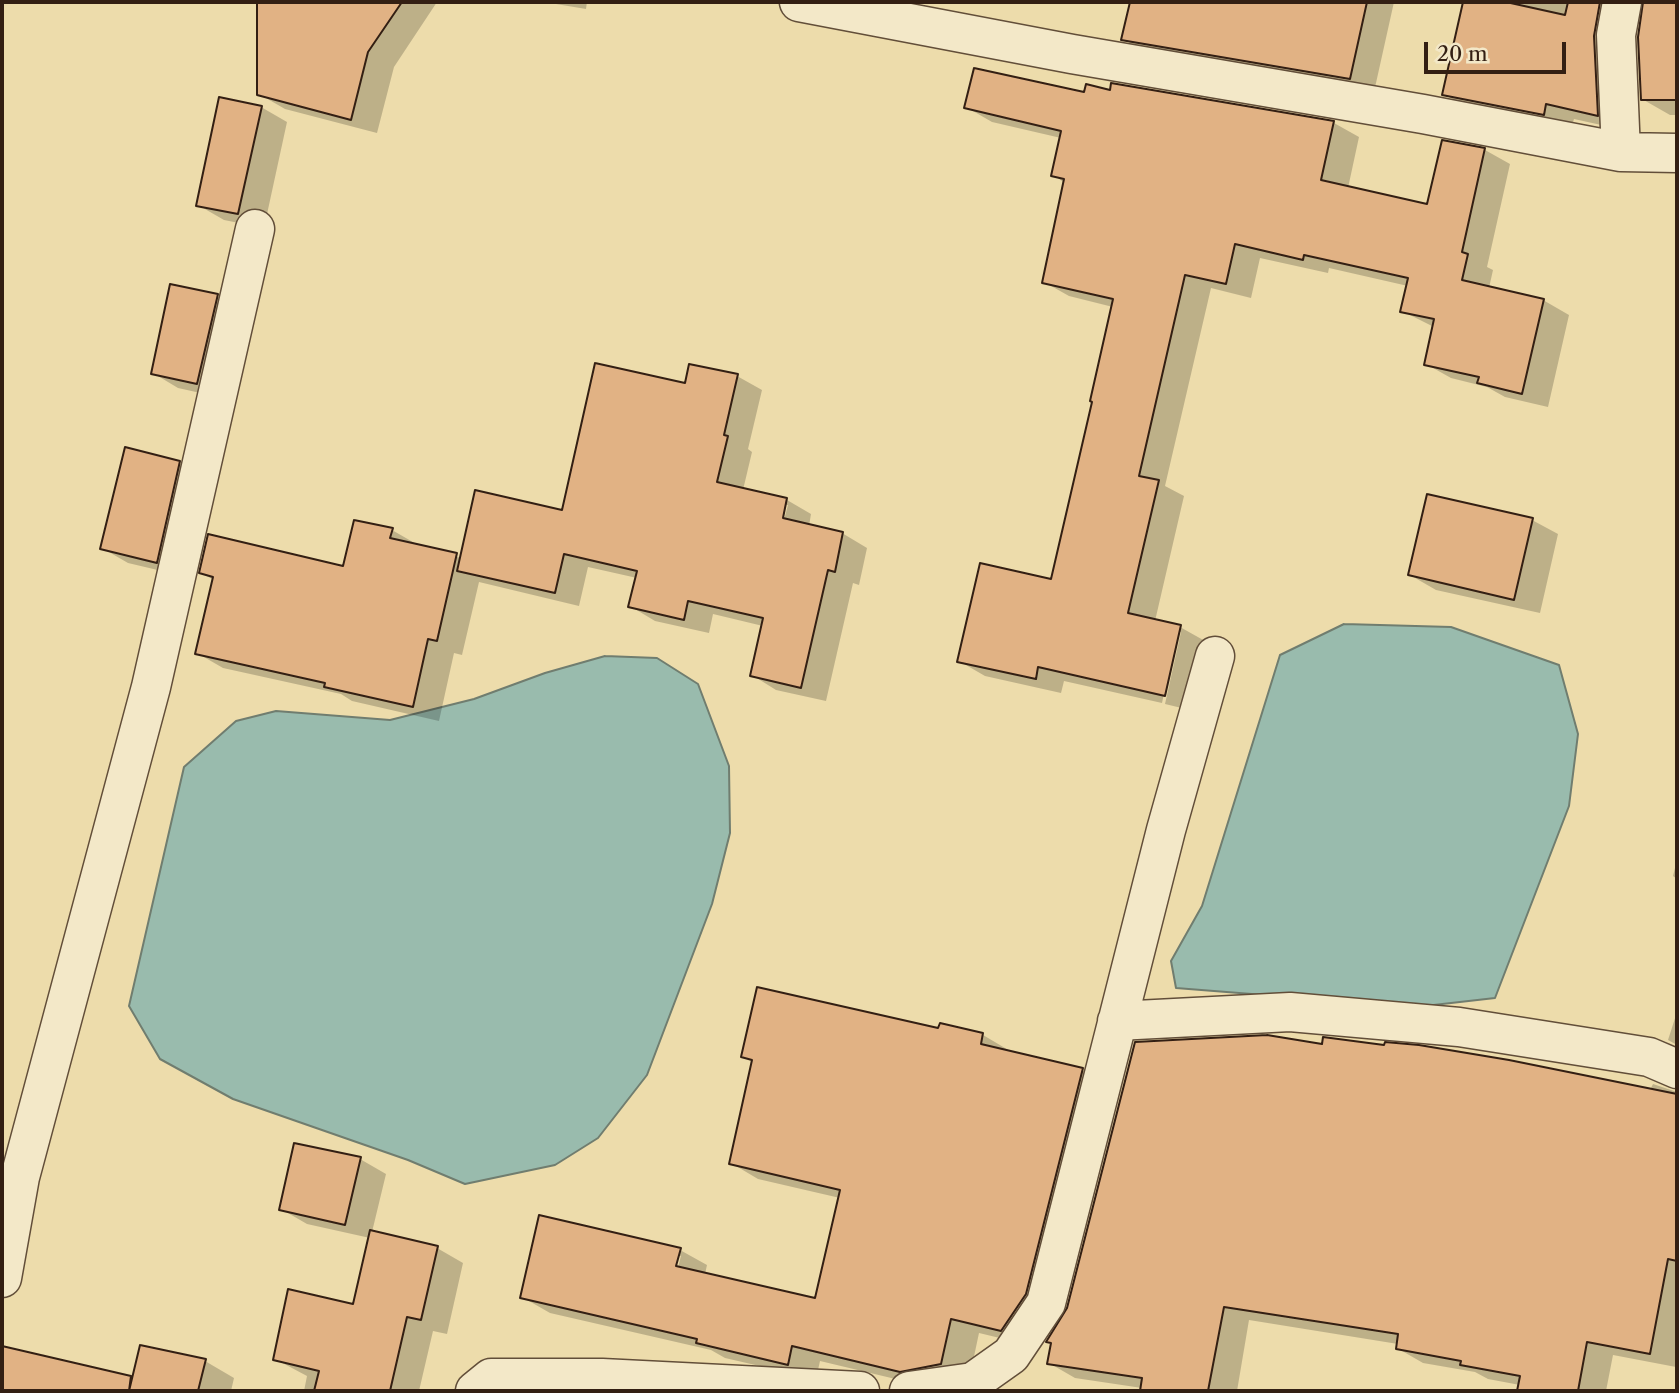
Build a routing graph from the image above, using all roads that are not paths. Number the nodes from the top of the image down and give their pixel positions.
1 (799, 2) edge
2 (1622, 2) edge
3 (1621, 152) junction
4 (1677, 153) edge
5 (255, 229) dead end
6 (1215, 656) dead end
7 (1117, 1021) junction
8 (1677, 1069) edge
9 (2, 1278) edge
10 (475, 1391) edge
11 (860, 1391) edge
12 (909, 1391) edge

1 - 3 street
2 - 3 street
3 - 4 street
5 - 9 street
6 - 7 street
7 - 8 street
7 - 12 street
10 - 11 street

